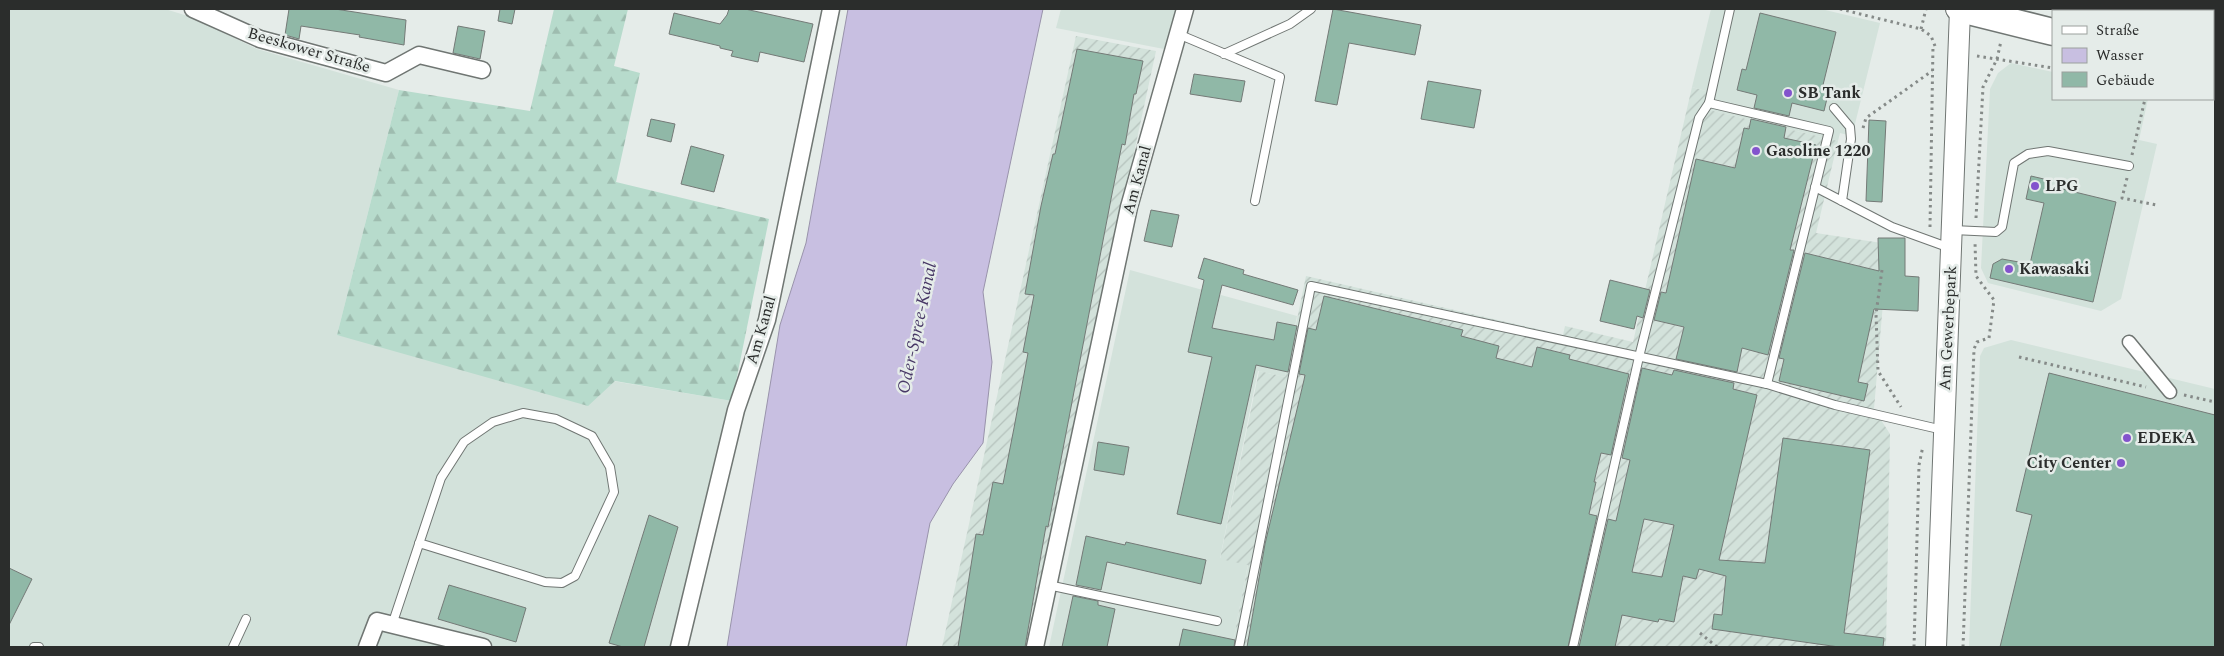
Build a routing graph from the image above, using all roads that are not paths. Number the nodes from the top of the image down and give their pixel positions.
1 (194, 9) edge
2 (830, 9) edge
3 (1185, 9) edge
4 (1311, 9) edge
5 (1730, 9) edge
6 (1958, 9) edge
7 (2052, 32) edge
8 (1178, 34) junction
9 (1224, 54) junction
10 (482, 70) dead end
11 (1709, 102) junction
12 (1834, 108) dead end
13 (2130, 166) dead end
14 (1815, 187) junction
15 (1255, 201) dead end
16 (1842, 201) junction
17 (1952, 239) junction
18 (2129, 342) dead end
19 (1639, 357) junction
20 (1767, 384) junction
21 (2170, 392) road end
22 (1935, 428) junction
23 (419, 543) junction
24 (1048, 586) junction
25 (246, 618) dead end
26 (1217, 621) dead end
27 (392, 625) junction
28 (472, 646) edge
29 (34, 647) edge
30 (39, 647) edge
31 (233, 647) edge
32 (366, 647) edge
33 (679, 647) edge
34 (1035, 647) edge
35 (1239, 647) edge
36 (1573, 647) edge
37 (1936, 647) edge

1 - 10 street, Beeskower Straße
2 - 33 street, Am Kanal
3 - 8 street, Am Kanal
4 - 9 lane
5 - 11 lane
6 - 7 main road
6 - 17 street, Am Gewerbepark
8 - 9 lane
8 - 24 street, Am Kanal
9 - 15 lane
11 - 14 lane
11 - 19 lane
12 - 16 lane
13 - 17 lane
14 - 16 lane
14 - 20 lane
16 - 17 lane
17 - 22 street, Am Gewerbepark
18 - 21 street
19 - 20 lane
19 - 35 lane
19 - 36 lane
20 - 22 lane
22 - 37 street, Am Gewerbepark
23 - 23 lane
23 - 27 lane
24 - 26 lane
24 - 34 street, Am Kanal
25 - 31 lane
27 - 28 street
27 - 32 street
29 - 30 lane

